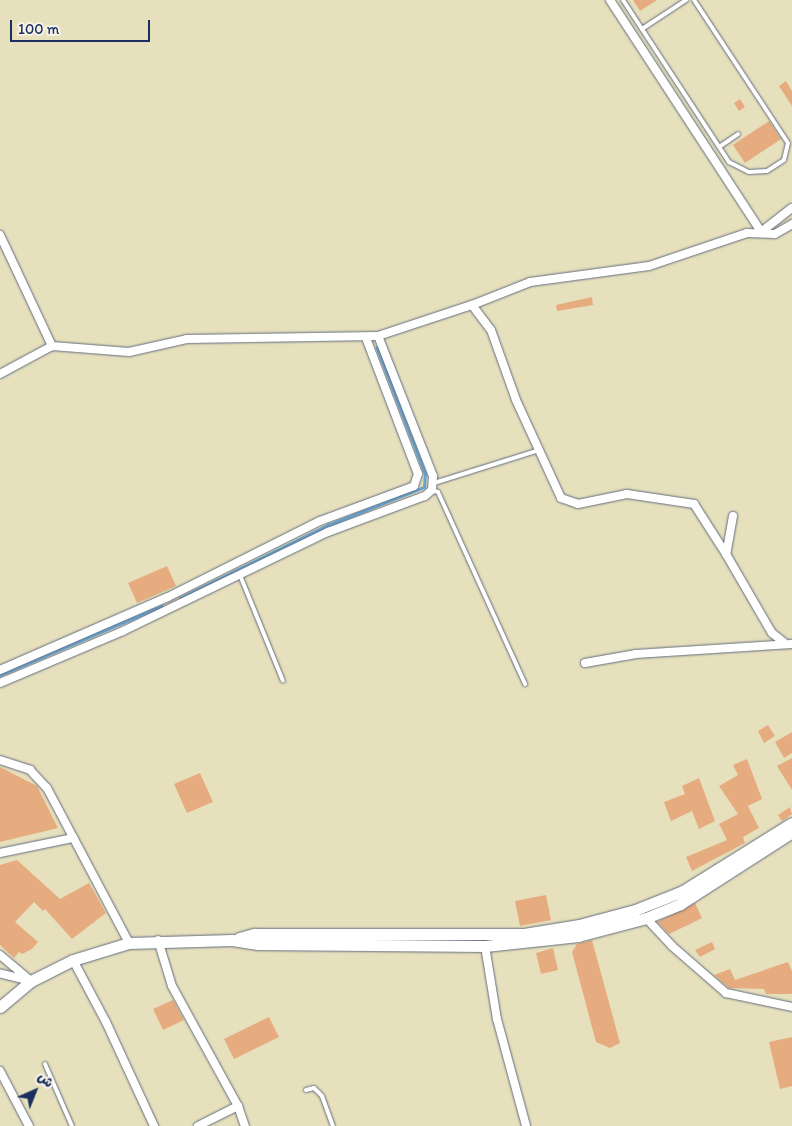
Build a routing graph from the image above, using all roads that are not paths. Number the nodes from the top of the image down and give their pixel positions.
1 (610, 0) edge
2 (623, 0) edge
3 (686, 0) edge
4 (694, 0) edge
5 (642, 29) junction
6 (738, 134) dead end
7 (719, 147) junction
8 (792, 208) edge
9 (792, 224) edge
10 (761, 232) junction
11 (0, 235) edge
12 (472, 305) junction
13 (378, 336) junction
14 (366, 338) junction
15 (52, 346) junction
16 (0, 374) edge
17 (540, 450) junction
18 (433, 486) junction
19 (733, 516) dead end
20 (726, 554) junction
21 (240, 575) junction
22 (168, 597) junction
23 (173, 608) junction
24 (789, 644) edge
25 (585, 663) dead end
26 (0, 670) edge
27 (283, 681) dead end
28 (0, 682) edge
29 (525, 684) dead end
30 (0, 760) edge
31 (792, 823) edge
32 (792, 832) edge
33 (73, 838) junction
34 (0, 853) edge
35 (646, 918) junction
36 (158, 940) junction
37 (232, 940) junction
38 (129, 944) junction
39 (485, 946) junction
40 (0, 956) edge
41 (72, 960) junction
42 (0, 973) edge
43 (31, 981) junction
44 (0, 1007) edge
45 (792, 1007) edge
46 (45, 1064) dead end
47 (0, 1071) edge
48 (306, 1090) dead end
49 (238, 1106) junction
50 (29, 1126) edge
51 (72, 1126) edge
52 (154, 1126) edge
53 (198, 1126) edge
54 (245, 1126) edge
55 (333, 1126) edge
56 (526, 1126) edge

1 - 10 street
2 - 5 lane
3 - 5 lane
4 - 7 lane
5 - 7 lane
6 - 7 lane
8 - 10 street
9 - 10 street
10 - 12 street
11 - 15 street
12 - 13 street
12 - 17 street
13 - 14 street
13 - 18 street
14 - 15 street
14 - 22 street
15 - 16 street
17 - 18 lane
17 - 20 street
18 - 21 street
18 - 29 lane
19 - 20 street
20 - 24 street
21 - 23 street
21 - 27 lane
22 - 23 street
22 - 26 street
23 - 28 street
24 - 25 street
30 - 33 street
31 - 37 main road
32 - 35 main road
33 - 34 street
33 - 38 street
35 - 39 main road
35 - 45 street
36 - 37 main road
36 - 38 main road
36 - 49 street
37 - 39 main road
38 - 41 main road
39 - 56 street
40 - 43 street
41 - 43 main road
41 - 52 street
42 - 43 street
43 - 44 main road
46 - 51 lane
47 - 50 street
48 - 55 lane
49 - 53 street
49 - 54 street

